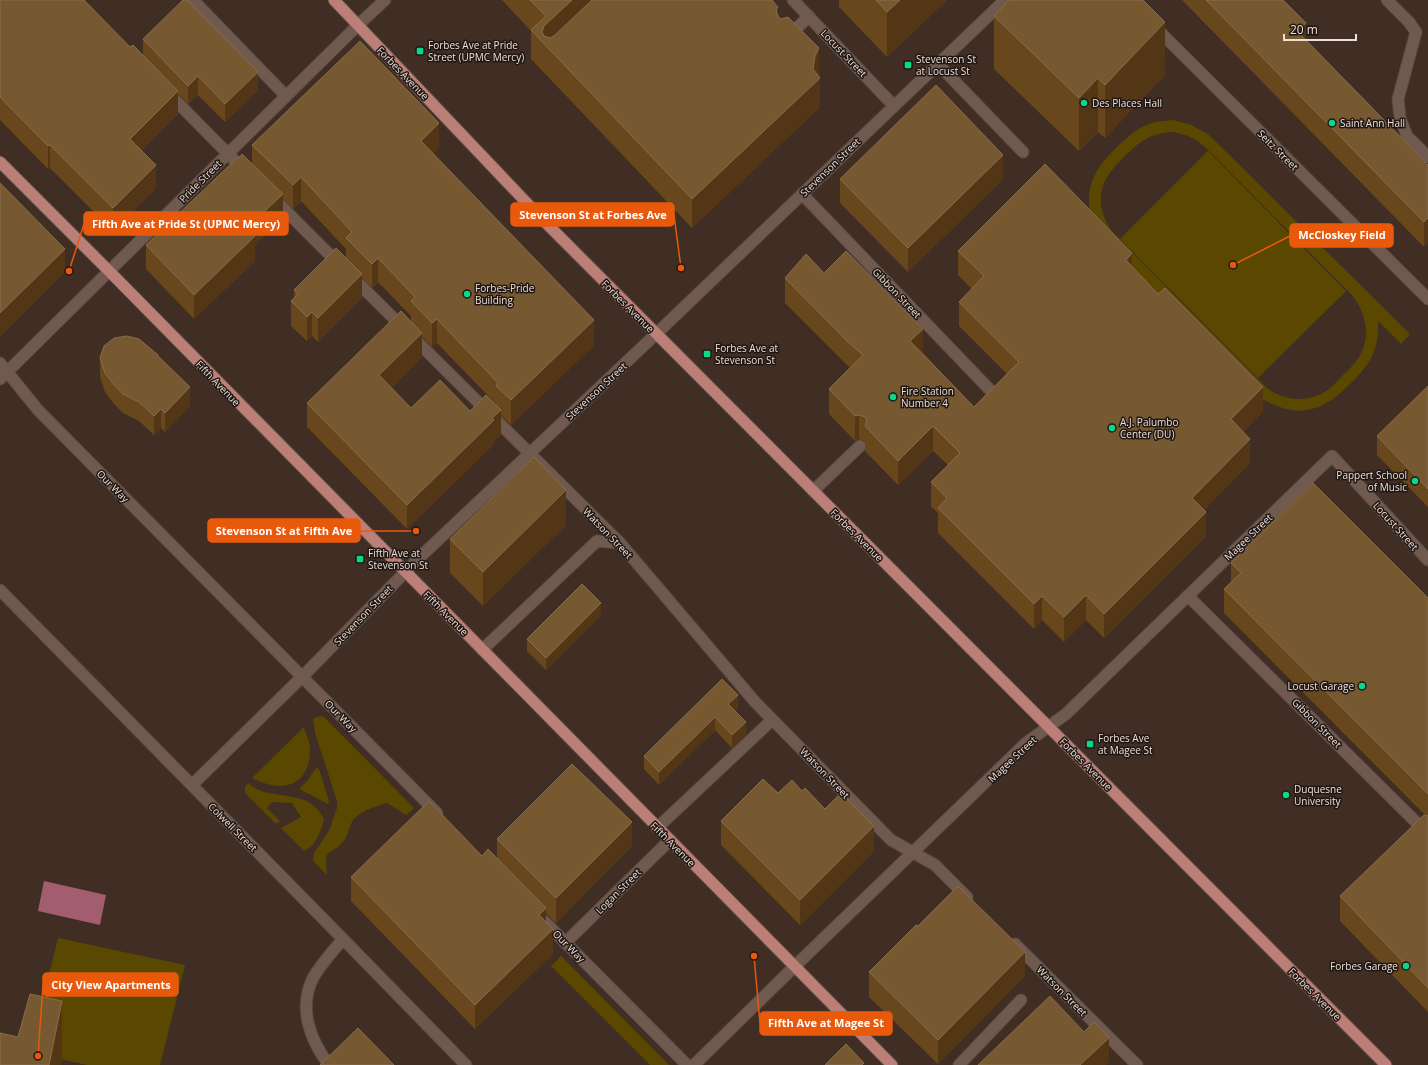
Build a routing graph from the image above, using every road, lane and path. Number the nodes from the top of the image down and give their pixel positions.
1 (193, 0) edge
2 (334, 0) edge
3 (385, 0) edge
4 (794, 0) edge
5 (1005, 0) edge
6 (1387, 0) edge
7 (809, 16) junction
8 (1150, 22) edge
9 (358, 25) junction
10 (784, 41) edge
11 (938, 64) junction
12 (164, 89) edge
13 (286, 96) junction
14 (894, 106) junction
15 (1022, 152) dead end
16 (227, 154) junction
17 (1428, 157) edge
18 (0, 162) edge
19 (249, 175) edge
20 (266, 191) edge
21 (802, 194) junction
22 (110, 272) junction
23 (1428, 300) edge
24 (656, 334) junction
25 (0, 363) edge
26 (4, 376) edge
27 (992, 392) edge
28 (860, 446) dead end
29 (530, 454) junction
30 (1332, 456) joint
31 (813, 491) junction
32 (620, 543) junction
33 (1428, 560) edge
34 (405, 572) junction
35 (0, 590) edge
36 (1188, 596) junction
37 (482, 650) junction
38 (302, 677) junction
39 (772, 720) junction
40 (1049, 727) junction
41 (192, 785) junction
42 (442, 818) edge
43 (657, 828) junction
44 (1428, 834) edge
45 (670, 840) junction
46 (913, 852) junction
47 (974, 904) edge
48 (538, 914) edge
49 (1008, 937) edge
50 (343, 939) junction
51 (566, 943) junction
52 (794, 967) junction
53 (1021, 1000) dead end
54 (329, 1065) edge
55 (466, 1065) edge
56 (687, 1065) edge
57 (694, 1065) edge
58 (892, 1065) edge
59 (959, 1065) edge
60 (1136, 1065) edge
61 (1386, 1065) edge

1 - 13 street
2 - 9 main road, Forbes Avenue
3 - 9 street, Pride Street
4 - 7 street, Locust Street
5 - 11 street, Stevenson Street
6 - 17 street
7 - 10 street
7 - 14 street, Locust Street
8 - 23 street, Seitz Street
9 - 13 street, Pride Street
9 - 24 main road, Forbes Avenue
11 - 14 street, Stevenson Street
11 - 15 street
12 - 16 street
13 - 16 street, Pride Street
14 - 21 street, Stevenson Street
16 - 19 street
16 - 22 street, Pride Street
18 - 22 main road, Fifth Avenue
20 - 29 street, Watson Street
21 - 24 street, Stevenson Street
21 - 27 street, Gibbon Street
22 - 26 street, Pride Street
22 - 34 main road, Fifth Avenue
24 - 29 street, Stevenson Street
24 - 31 main road, Forbes Avenue
25 - 26 street, Our Way
26 - 38 street, Our Way
28 - 31 street
29 - 32 street, Watson Street
29 - 34 street, Stevenson Street
30 - 33 street, Locust Street
30 - 36 street, Magee Street
31 - 40 main road, Forbes Avenue
32 - 37 street
32 - 39 street, Watson Street
34 - 37 main road, Fifth Avenue
34 - 38 street, Stevenson Street
35 - 41 street, Colwell Street
36 - 40 street, Magee Street
36 - 44 street, Gibbon Street
37 - 43 main road, Fifth Avenue
38 - 41 street, Stevenson Street
38 - 42 street, Our Way
39 - 43 street
39 - 46 street, Watson Street
40 - 46 street, Magee Street
40 - 61 main road, Forbes Avenue
41 - 50 street, Colwell Street
43 - 45 main road, Fifth Avenue
45 - 51 street, Logan Street
45 - 52 main road, Fifth Avenue
46 - 47 street, Watson Street
46 - 52 street, Magee Street
48 - 51 street, Our Way
49 - 60 street, Watson Street
50 - 54 street
50 - 55 street, Colwell Street
51 - 56 street, Our Way
52 - 57 street, Magee Street
52 - 58 main road, Fifth Avenue
53 - 59 street

